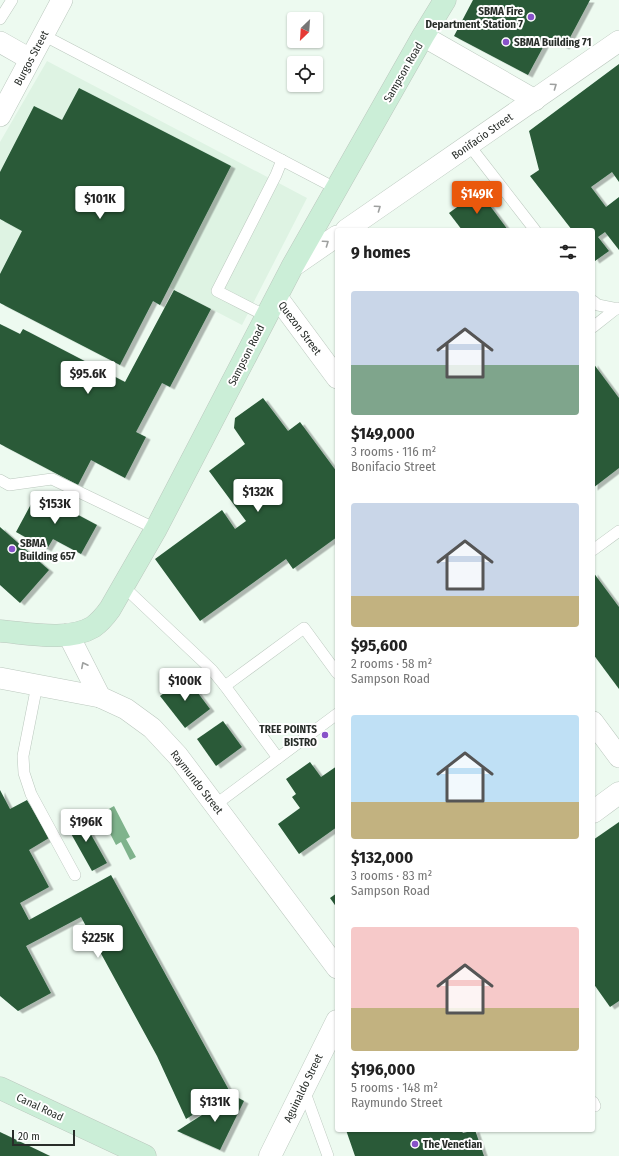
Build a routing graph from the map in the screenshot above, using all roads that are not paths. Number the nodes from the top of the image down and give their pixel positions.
1 (12, 0) edge
2 (62, 0) edge
3 (445, 0) edge
4 (0, 19) edge
5 (43, 35) junction
6 (423, 36) junction
7 (619, 41) edge
8 (0, 42) edge
9 (30, 59) junction
10 (535, 100) junction
11 (0, 116) edge
12 (469, 145) junction
13 (282, 160) junction
14 (337, 189) junction
15 (349, 228) edge
16 (533, 228) edge
17 (335, 237) edge
18 (292, 267) junction
19 (276, 297) junction
20 (595, 303) edge
21 (618, 308) edge
22 (266, 316) junction
23 (595, 325) edge
24 (335, 375) edge
25 (0, 480) edge
26 (156, 529) junction
27 (619, 531) edge
28 (595, 549) edge
29 (124, 587) junction
30 (0, 631) edge
31 (68, 634) junction
32 (335, 670) edge
33 (0, 678) edge
34 (37, 685) junction
35 (225, 686) junction
36 (100, 696) junction
37 (335, 715) edge
38 (595, 725) edge
39 (619, 757) edge
40 (278, 758) junction
41 (619, 793) edge
42 (215, 805) junction
43 (595, 811) edge
44 (75, 875) dead end
45 (335, 965) edge
46 (335, 1025) edge
47 (0, 1088) edge
48 (303, 1088) junction
49 (145, 1156) edge
50 (270, 1156) edge
51 (328, 1156) edge

1 - 4 lane
2 - 5 street, Burgos Street
3 - 6 main road, Sampson Road
5 - 9 street, Burgos Street
5 - 13 lane
6 - 10 street
6 - 14 main road, Sampson Road
10 -> 7 street, Bonifacio Street
8 - 9 street
9 - 11 street, Burgos Street
10 - 12 street, Bonifacio Street
15 -> 12 street, Bonifacio Street
12 - 16 lane
13 - 14 lane
13 - 22 lane
14 - 18 main road, Sampson Road
18 -> 17 street
18 - 19 main road, Sampson Road
19 - 22 main road, Sampson Road
19 - 24 street, Quezon Street
20 - 21 lane
21 - 23 lane
22 - 26 main road, Sampson Road
25 - 26 lane
26 - 29 main road, Sampson Road
27 - 28 lane
29 - 31 main road, Sampson Road
29 - 35 lane
30 - 31 main road, Sampson Road
36 -> 31 street
32 - 35 lane
33 - 34 street, Raymundo Street
34 - 36 street, Raymundo Street
34 - 44 lane
35 - 40 lane
36 - 42 street, Raymundo Street
37 - 40 lane
38 - 39 street
40 - 42 lane
41 - 43 street
42 - 45 street, Raymundo Street
46 - 48 street, Aguinaldo Street
47 - 49 main road, Canal Road
48 - 50 street, Aguinaldo Street
48 - 51 lane

